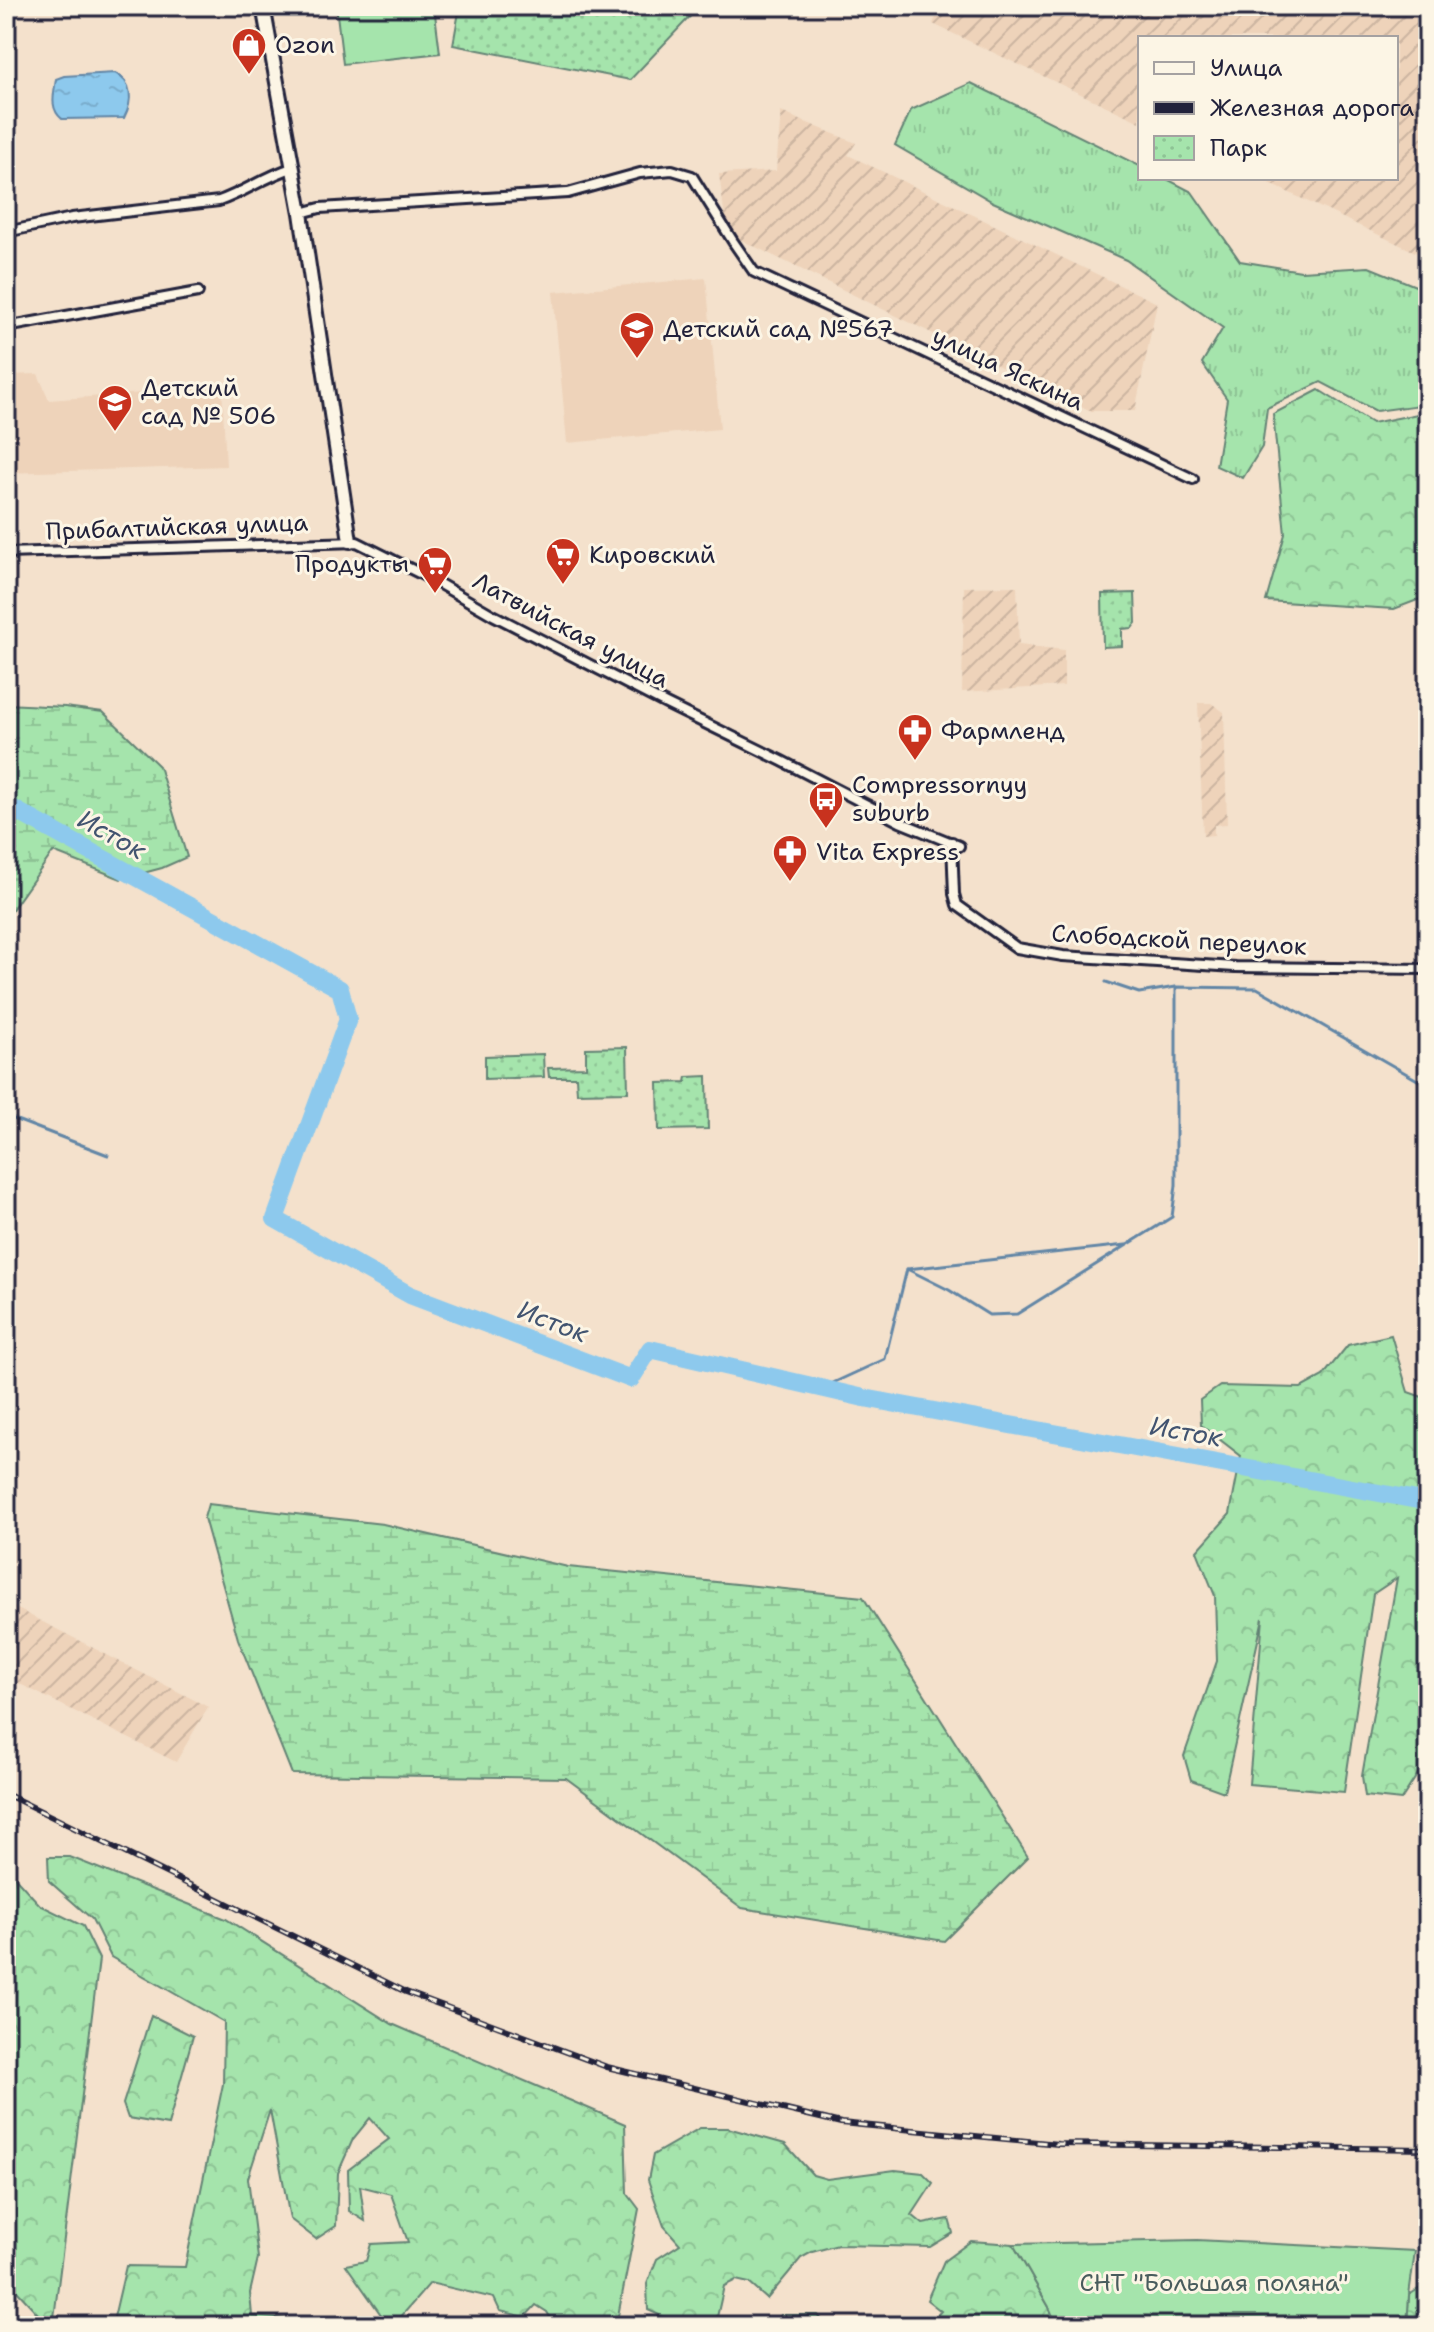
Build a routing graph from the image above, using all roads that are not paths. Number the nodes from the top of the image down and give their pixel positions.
1 (263, 6) edge
2 (292, 168) junction
3 (301, 213) junction
4 (6, 232) edge
5 (198, 292) dead end
6 (6, 327) edge
7 (1193, 479) dead end
8 (350, 541) junction
9 (6, 553) edge
10 (956, 844) joint
11 (1428, 969) edge
12 (6, 2316) edge
13 (16, 2326) edge

1 - 2 street
2 - 3 street
2 - 4 street
3 - 7 street, улица Яскина
3 - 8 street
5 - 6 street
8 - 9 street, Прибалтийская улица
8 - 10 street, Латвийская улица
10 - 11 street, Слободской переулок
12 - 13 street

